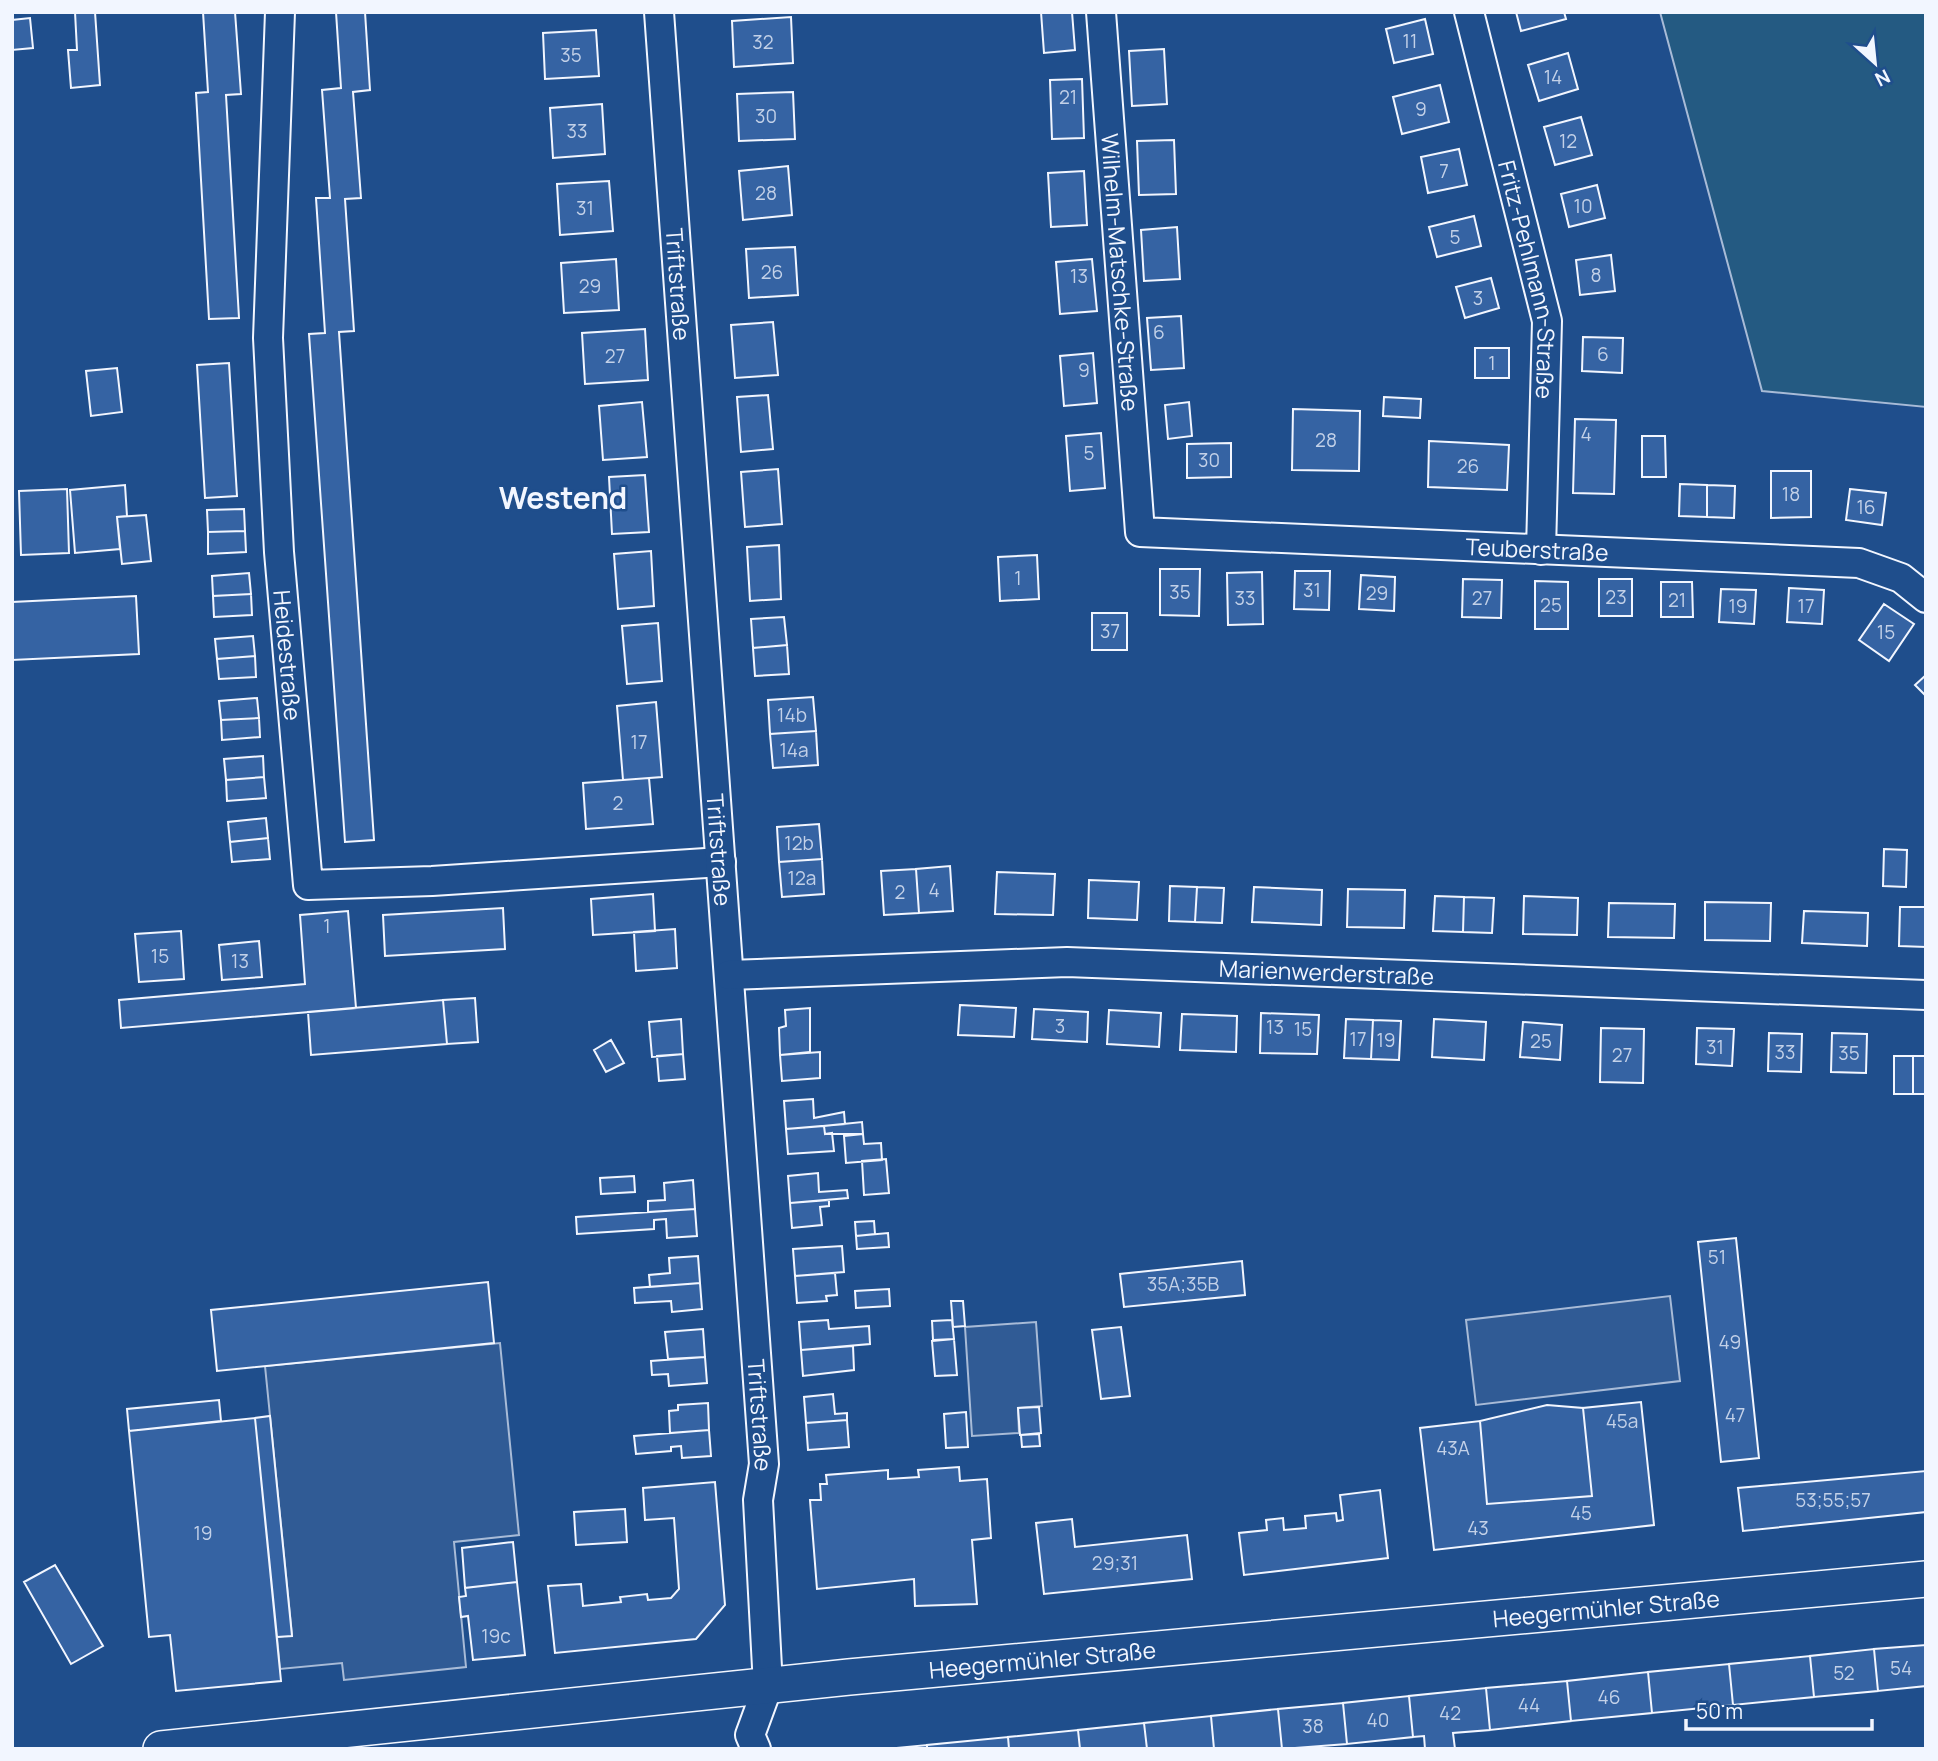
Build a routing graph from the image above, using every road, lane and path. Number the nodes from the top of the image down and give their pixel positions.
1 (280, 12) edge
2 (659, 12) edge
3 (1101, 12) edge
4 (1469, 12) edge
5 (1140, 532) joint
6 (1541, 551) junction
7 (1926, 598) edge
8 (721, 862) junction
9 (729, 975) junction
10 (1926, 995) edge
11 (1926, 1578) edge
12 (768, 1686) junction
13 (161, 1749) edge
14 (756, 1749) edge

1 - 8 street, Heidestraße
2 - 8 street, Triftstraße
3 - 5 street, Wilhelm-Matschke-Straße
4 - 6 street, Fritz-Pehlmann-Straße
5 - 6 street, Teuberstraße
6 - 7 street, Teuberstraße
8 - 9 street, Triftstraße
9 - 10 street, Marienwerderstraße
9 - 12 street, Triftstraße
11 - 12 main road, Heegermühler Straße
12 - 13 main road, Heegermühler Straße
12 - 14 street

